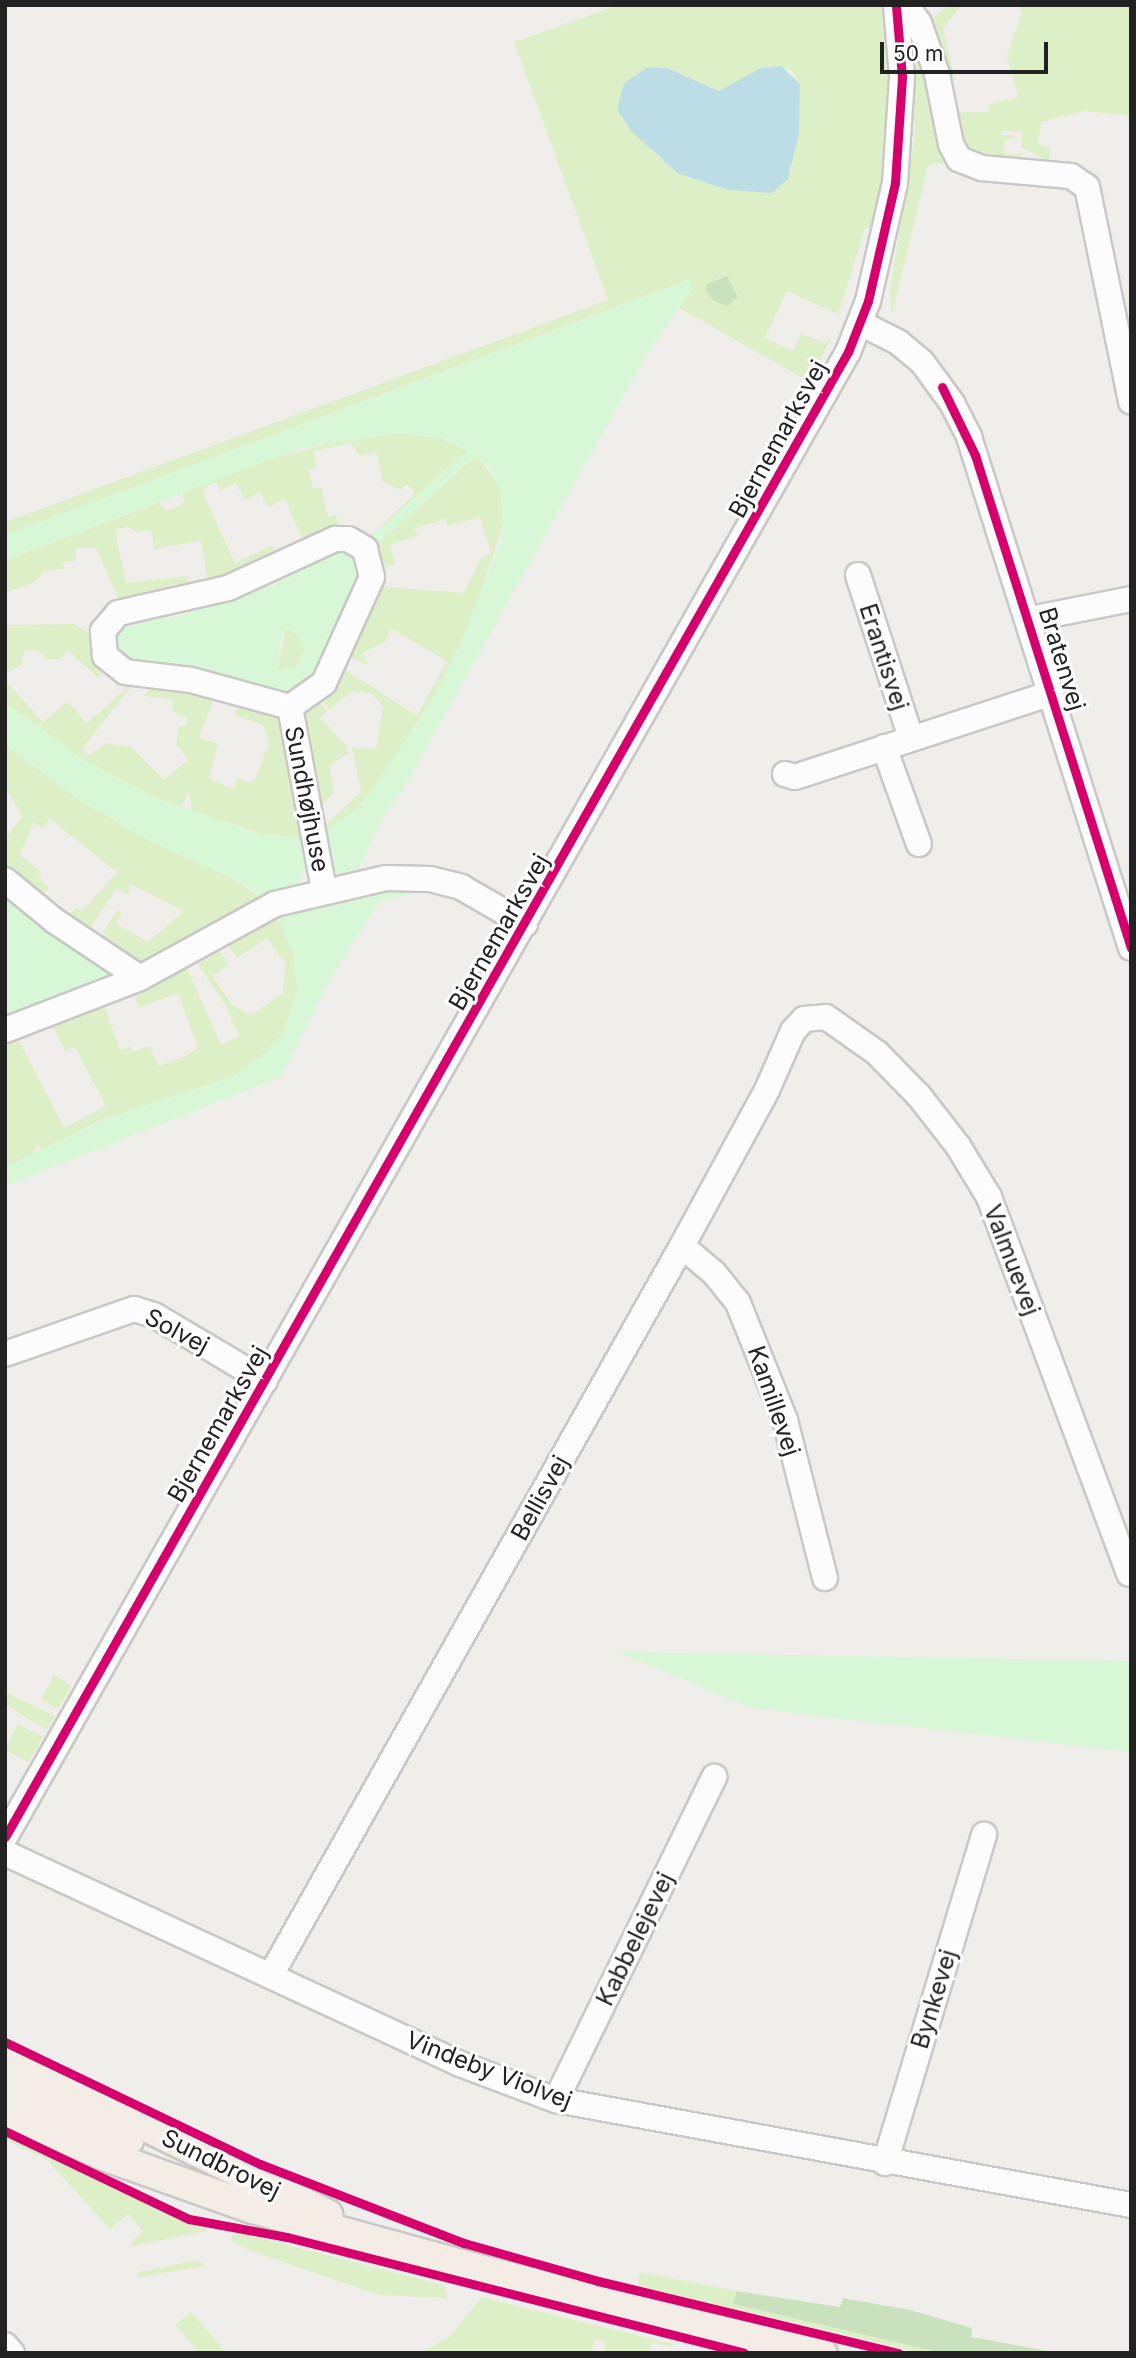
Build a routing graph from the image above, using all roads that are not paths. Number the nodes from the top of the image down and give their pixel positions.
1 (896, 11) edge
2 (860, 323) junction
3 (1131, 401) edge
4 (858, 575) dead end
5 (1131, 599) edge
6 (1030, 619) junction
7 (1052, 692) junction
8 (290, 707) junction
9 (911, 738) junction
10 (884, 747) junction
11 (785, 774) dead end
12 (919, 844) dead end
13 (5, 880) edge
14 (324, 890) junction
15 (525, 924) junction
16 (1131, 948) edge
17 (140, 978) junction
18 (804, 1019) joint
19 (5, 1030) edge
20 (682, 1246) junction
21 (5, 1354) edge
22 (265, 1381) junction
23 (1129, 1574) dead end
24 (824, 1578) dead end
25 (714, 1777) dead end
26 (984, 1835) dead end
27 (5, 1837) edge
28 (5, 1853) edge
29 (271, 1975) junction
30 (5, 2057) edge
31 (5, 2085) edge
32 (556, 2100) junction
33 (5, 2113) edge
34 (885, 2163) junction
35 (1131, 2205) edge
36 (331, 2217) junction
37 (401, 2246) junction
38 (5, 2345) edge
39 (12, 2353) edge
40 (822, 2353) edge

1 - 2 street, Bjernemarksvej
1 - 3 street, Bjernemarksvej
2 - 6 street, Bratenvej
2 - 15 street, Bjernemarksvej
4 - 9 street, Erantisvej
5 - 6 street
6 - 7 street, Bratenvej
7 - 9 street, Erantisvej
7 - 16 street, Bratenvej
8 - 8 street, Sundhøjhuse
8 - 14 street, Sundhøjhuse
9 - 10 street, Erantisvej
10 - 11 street, Erantisvej
10 - 12 street, Erantisvej
13 - 17 street
14 - 15 street, Sundhøjhuse
14 - 17 street, Sundhøjhuse
15 - 22 street, Bjernemarksvej
17 - 19 street, Sundhøjhuse
18 - 20 street, Bellisvej
18 - 23 street, Valmuevej
20 - 24 street, Kamillevej
20 - 29 street, Bellisvej
21 - 22 street, Solvej
22 - 27 street, Bjernemarksvej
25 - 32 street, Kabbelejevej
26 - 34 street, Bynkevej
28 - 29 street, Vindeby Violvej
29 - 32 street, Vindeby Violvej
30 - 36 main road, Sundbrovej
31 - 36 main road
32 - 34 street, Vindeby Violvej
33 - 37 main road, Sundbrovej
34 - 35 street, Vindeby Violvej
36 - 37 main road, Sundbrovej
37 - 40 main road, Sundbrovej
38 - 39 street

